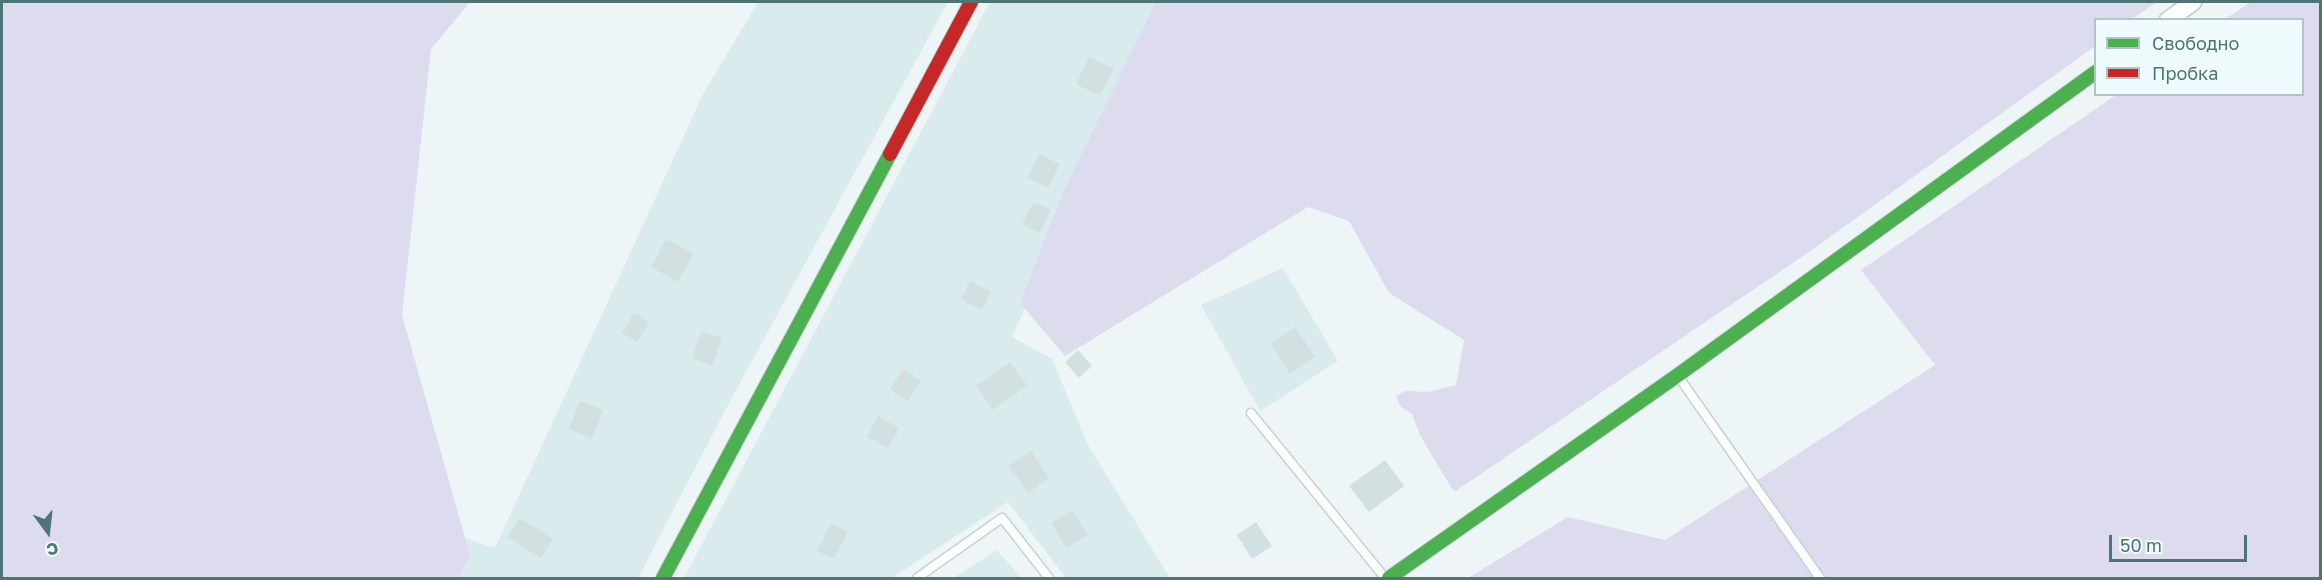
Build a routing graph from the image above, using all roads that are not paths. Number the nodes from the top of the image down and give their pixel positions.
1 (971, 2) edge
2 (2193, 2) edge
3 (2171, 18) edge
4 (2094, 73) edge
5 (1678, 375) junction
6 (1251, 413) dead end
7 (663, 579) edge
8 (917, 579) edge
9 (1049, 579) edge
10 (1387, 579) edge
11 (1820, 579) edge

1 - 7 street
2 - 3 street
4 - 5 street
5 - 10 street
5 - 11 lane
6 - 10 lane
8 - 9 lane

